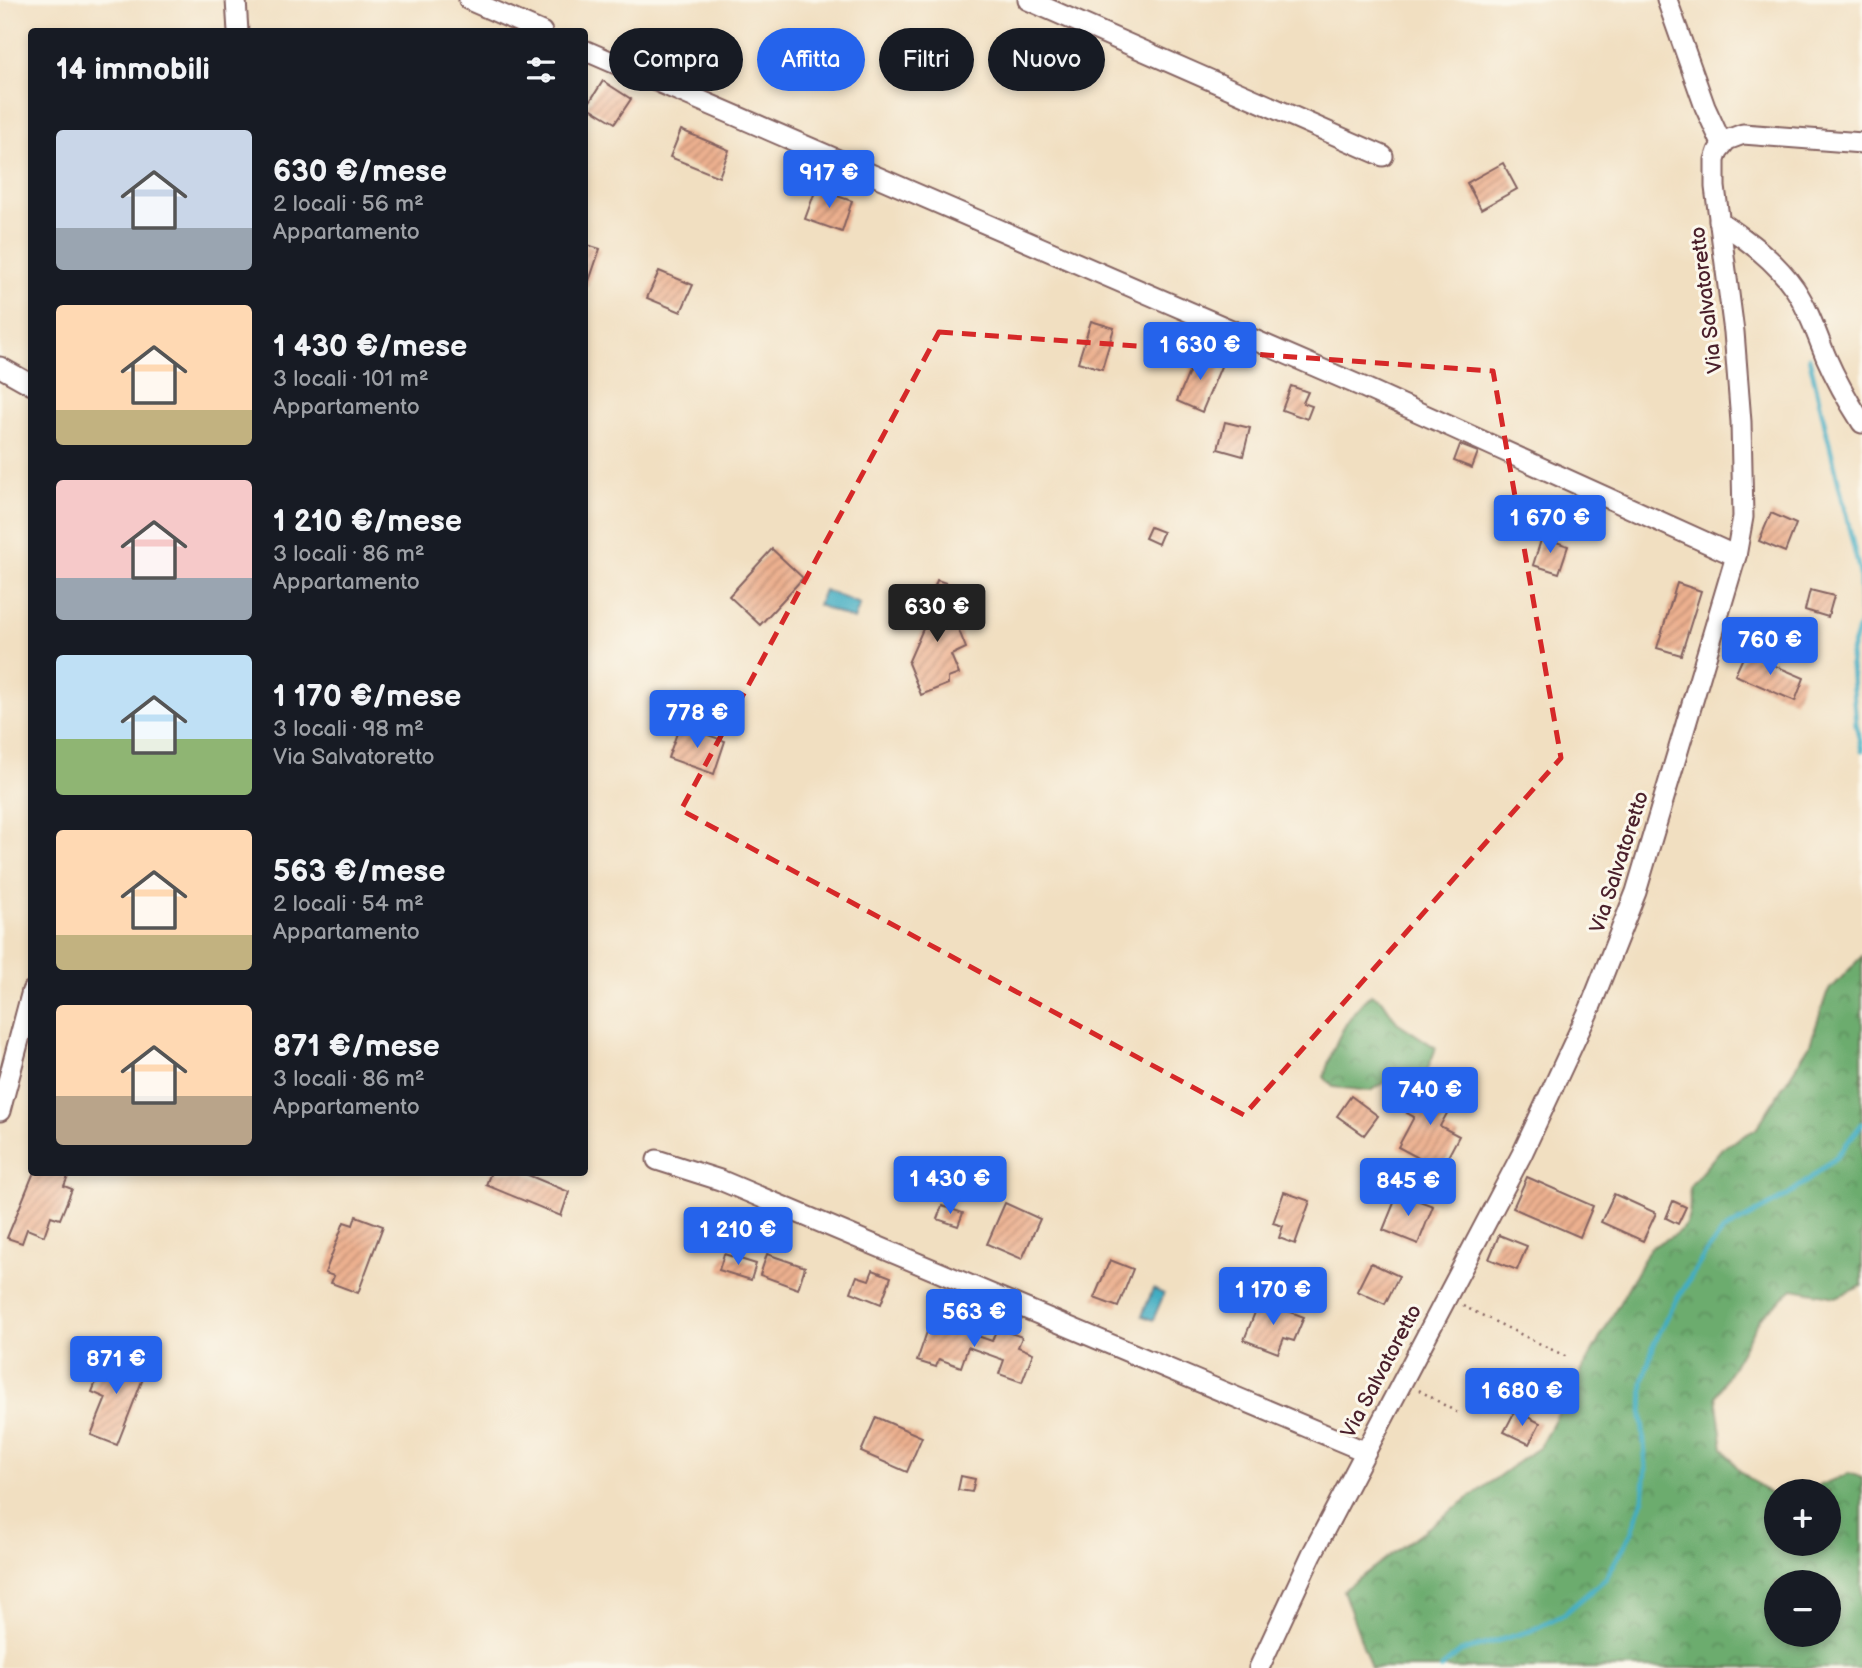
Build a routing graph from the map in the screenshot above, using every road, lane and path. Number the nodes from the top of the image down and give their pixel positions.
1 (236, 0) edge
2 (469, 0) edge
3 (1028, 0) edge
4 (1667, 0) edge
5 (238, 28) edge
6 (533, 28) edge
7 (588, 52) edge
8 (1862, 143) edge
9 (1723, 144) junction
10 (1383, 156) dead end
11 (1719, 221) junction
12 (0, 368) edge
13 (28, 383) edge
14 (1862, 423) edge
15 (1736, 556) junction
16 (28, 1006) edge
17 (0, 1111) edge
18 (657, 1160) dead end
19 (1445, 1298) junction
20 (1567, 1357) dead end
21 (1402, 1379) junction
22 (1461, 1415) dead end
23 (1364, 1451) junction
24 (1259, 1668) edge

1 - 5 street
2 - 6 street
3 - 10 street
4 - 9 street
7 - 15 street
8 - 9 street
9 - 11 street, Via Salvatoretto
11 - 14 street
11 - 15 street, Via Salvatoretto
12 - 13 street
15 - 19 street, Via Salvatoretto
16 - 17 street
18 - 23 street
19 - 20 path
19 - 21 street, Via Salvatoretto
21 - 22 path
21 - 23 street, Via Salvatoretto
23 - 24 street, Via Salvatoretto

